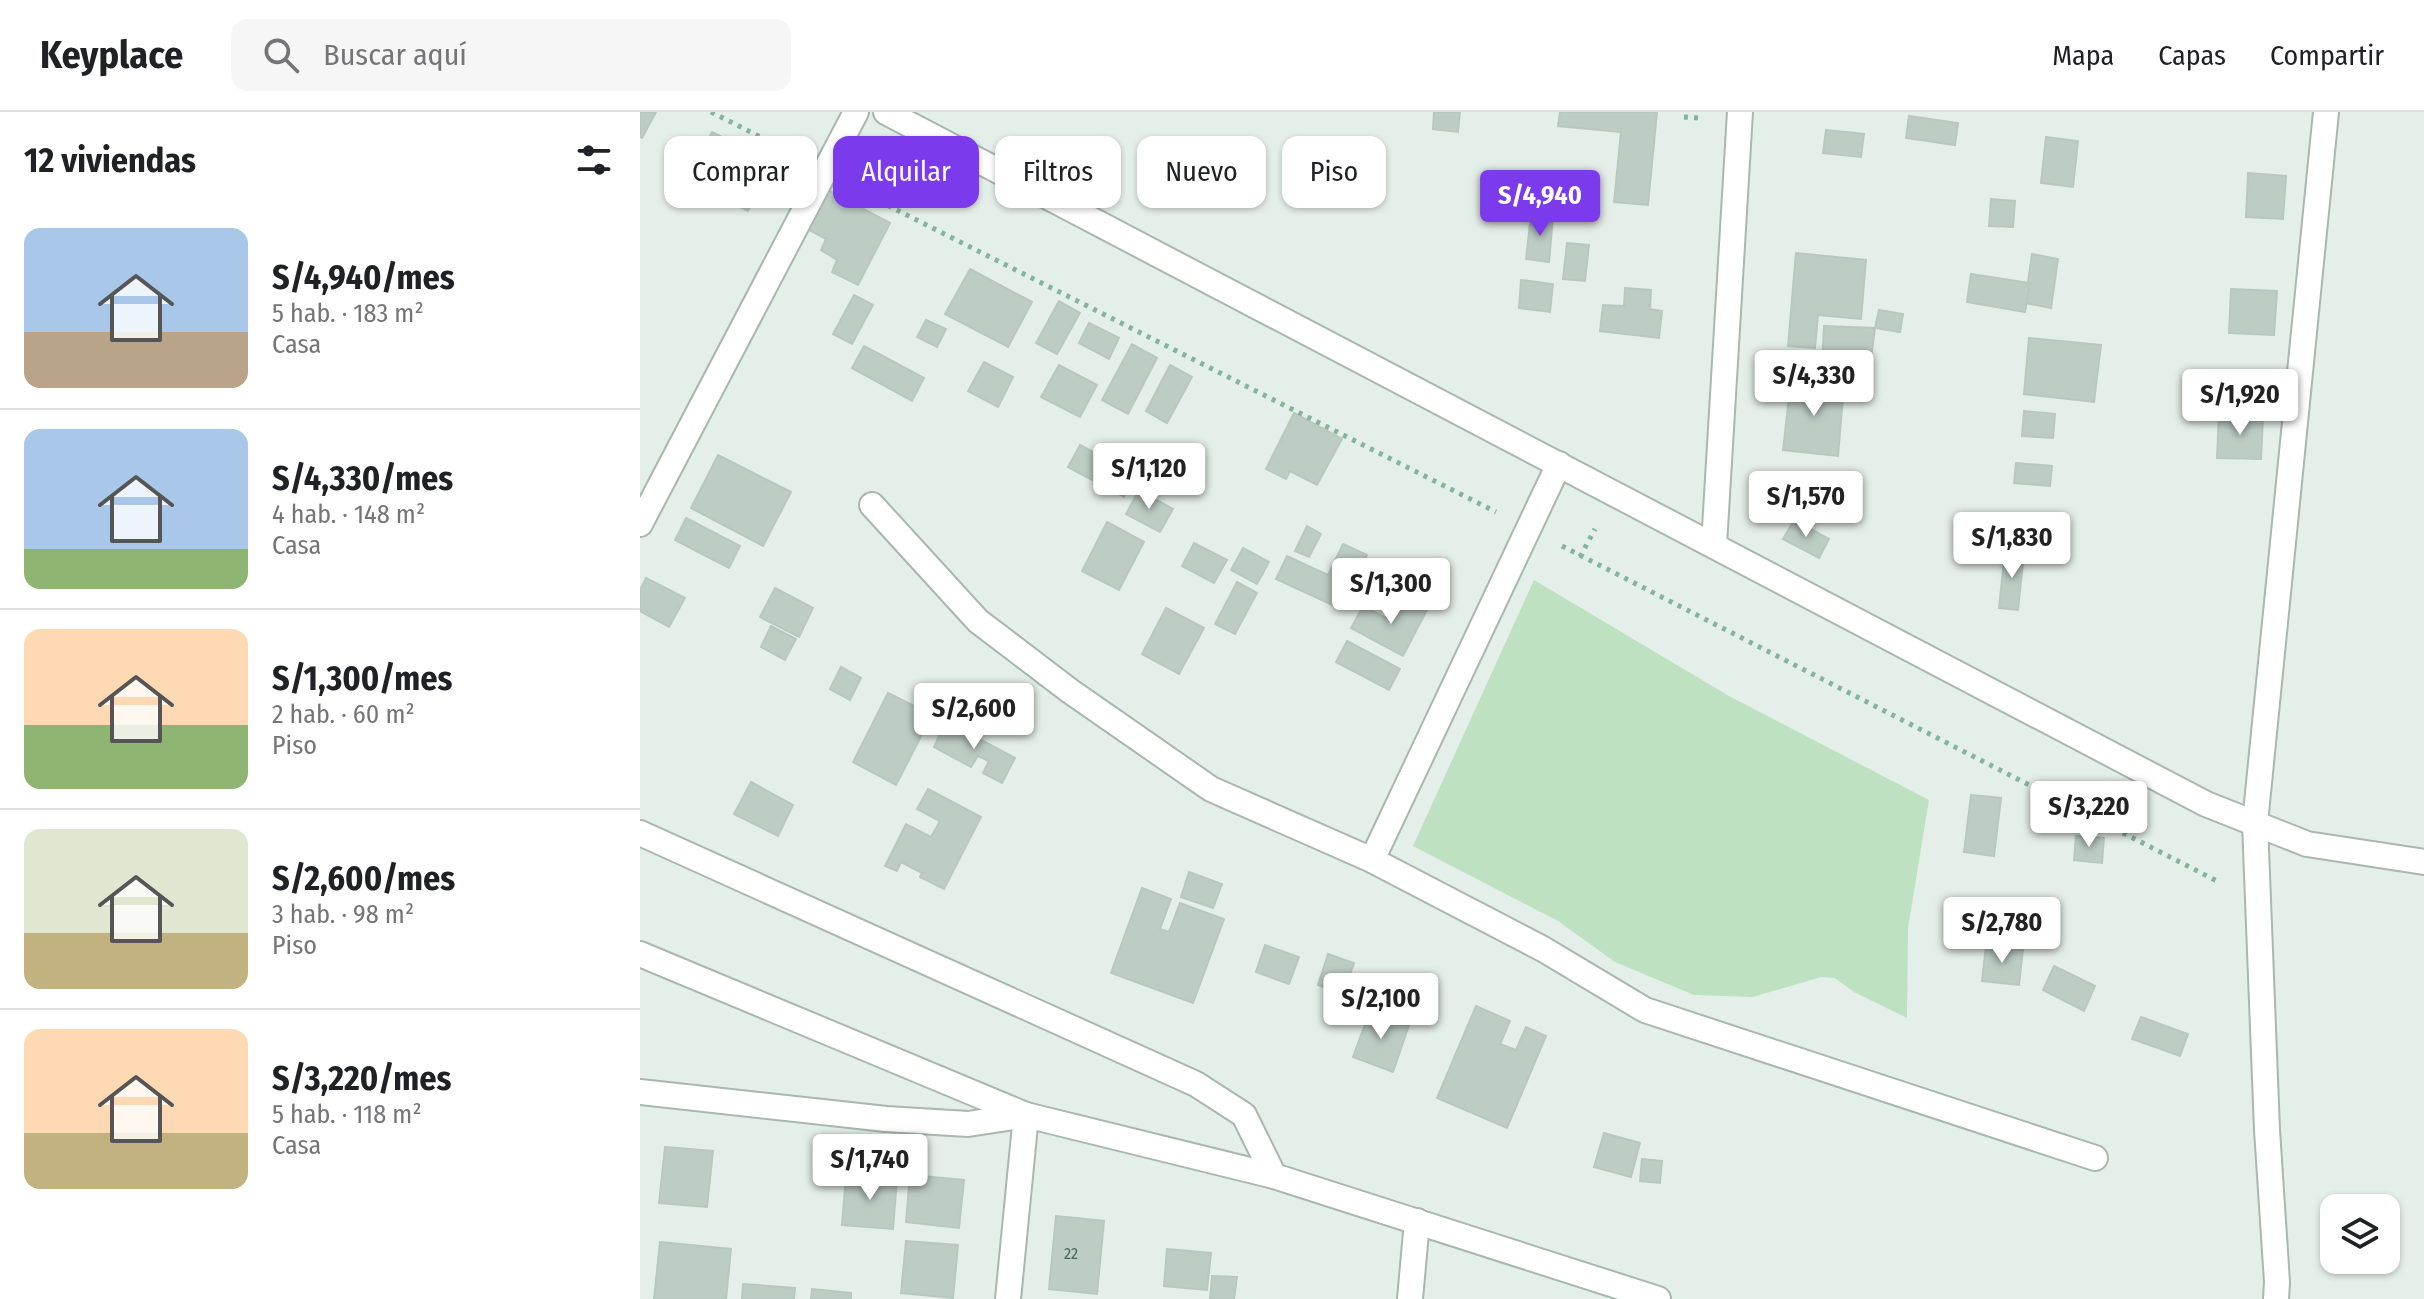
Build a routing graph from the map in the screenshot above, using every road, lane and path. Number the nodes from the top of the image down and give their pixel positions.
1 (711, 112) edge
2 (856, 112) edge
3 (886, 112) edge
4 (1740, 112) edge
5 (2326, 112) edge
6 (758, 136) edge
7 (893, 208) edge
8 (1559, 464) junction
9 (872, 505) dead end
10 (1490, 508) dead end
11 (640, 524) edge
12 (1597, 526) dead end
13 (1555, 542) dead end
14 (1714, 545) junction
15 (1580, 557) junction
16 (2255, 823) junction
17 (640, 833) edge
18 (1372, 860) junction
19 (2424, 862) edge
20 (2217, 881) dead end
21 (640, 954) edge
22 (640, 1092) edge
23 (1026, 1115) junction
24 (2095, 1158) dead end
25 (1274, 1176) junction
26 (1417, 1221) junction
27 (1008, 1299) edge
28 (1410, 1299) edge
29 (1658, 1299) edge
30 (2276, 1299) edge

1 - 6 path
2 - 11 street
3 - 8 street
4 - 14 street
5 - 16 street
7 - 10 path
8 - 14 street
8 - 18 street
9 - 18 street
12 - 15 path
13 - 15 path
14 - 16 street
15 - 20 path
16 - 19 street
16 - 30 street
17 - 25 street
18 - 24 street
21 - 23 street
22 - 23 street
23 - 25 street
23 - 27 street
25 - 26 street
26 - 28 street
26 - 29 street

